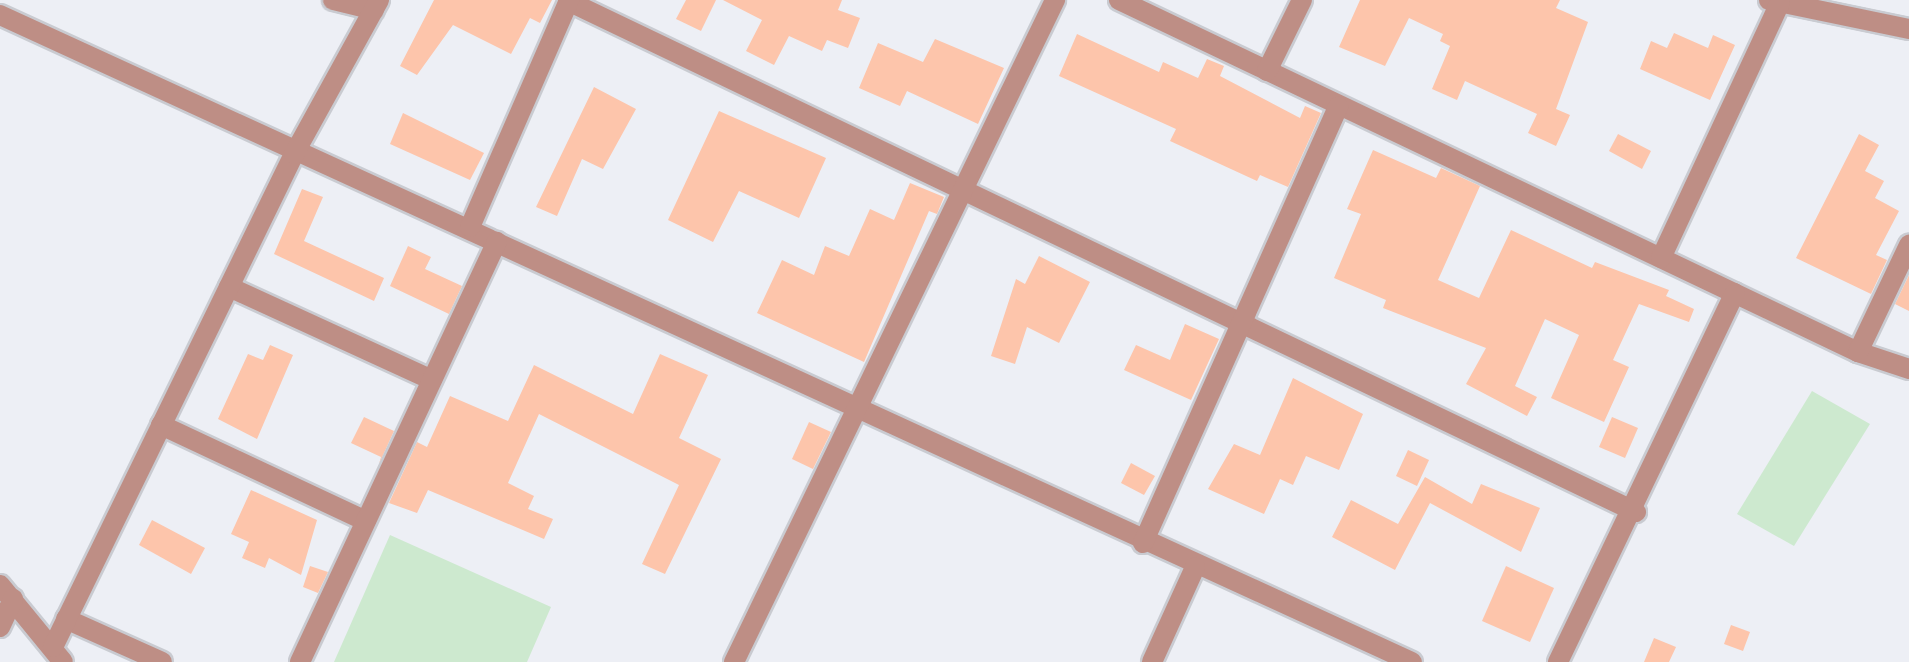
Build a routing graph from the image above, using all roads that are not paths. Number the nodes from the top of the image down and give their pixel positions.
1 (333, 0) edge
2 (1055, 0) edge
3 (1119, 0) edge
4 (1302, 0) edge
5 (569, 1) edge
6 (1774, 2) edge
7 (377, 5) edge
8 (0, 15) edge
9 (1909, 29) edge
10 (1267, 71) junction
11 (1338, 107) junction
12 (294, 154) junction
13 (968, 188) junction
14 (470, 227) junction
15 (497, 242) junction
16 (1909, 245) edge
17 (1661, 258) junction
18 (229, 287) junction
19 (1735, 293) junction
20 (1244, 322) junction
21 (1858, 352) junction
22 (1909, 369) edge
23 (432, 380) junction
24 (853, 408) junction
25 (161, 425) junction
26 (1636, 512) junction
27 (366, 521) junction
28 (1143, 543) junction
29 (1195, 567) junction
30 (6, 592) edge
31 (66, 619) junction
32 (0, 627) edge
33 (58, 654) edge
34 (162, 662) edge
35 (300, 662) edge
36 (734, 662) edge
37 (1152, 662) edge
38 (1412, 662) edge
39 (1558, 662) edge

1 - 7 street
2 - 13 street
3 - 10 street
4 - 10 street
5 - 13 street
5 - 14 street
6 - 9 street
6 - 17 street
7 - 12 street
8 - 12 street
10 - 11 street
11 - 17 street
11 - 20 street
12 - 14 street
12 - 18 street
13 - 20 street
13 - 24 street
14 - 15 street
15 - 23 street
15 - 24 street
16 - 21 street
17 - 19 street
18 - 23 street
18 - 25 street
19 - 21 street
19 - 26 street
20 - 26 street
20 - 28 street
21 - 22 street
23 - 27 street
24 - 28 street
24 - 36 street
25 - 27 street
25 - 31 street
26 - 39 street
27 - 35 street
28 - 29 street
29 - 37 street
29 - 38 street
30 - 32 street
30 - 33 street
31 - 33 street
31 - 34 street

